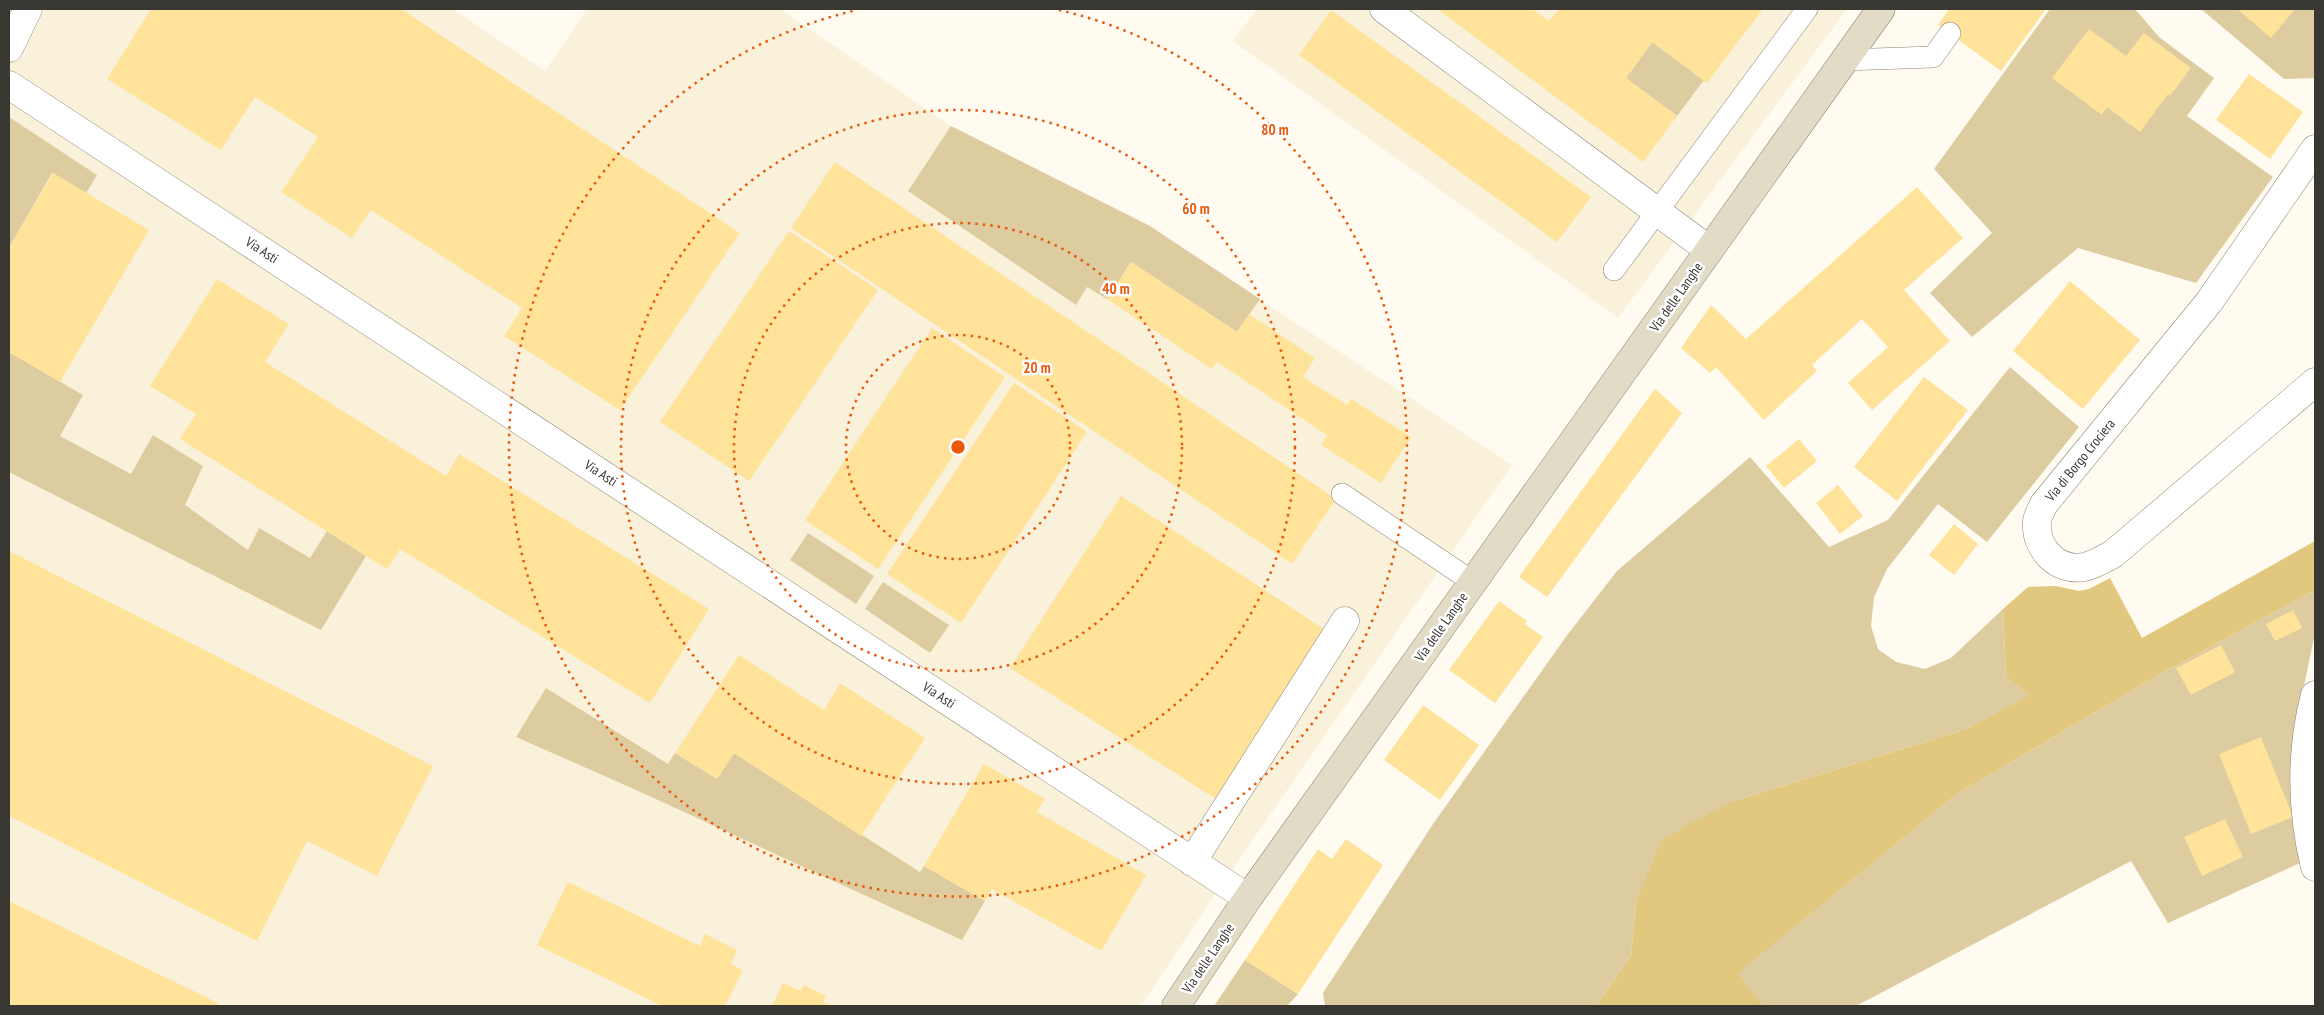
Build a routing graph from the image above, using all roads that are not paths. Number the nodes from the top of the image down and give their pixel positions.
1 (28, 9) edge
2 (1384, 9) edge
3 (1807, 9) edge
4 (1882, 9) edge
5 (1950, 33) dead end
6 (9, 48) edge
7 (1844, 60) junction
8 (9, 85) edge
9 (2315, 149) edge
10 (1657, 212) junction
11 (1709, 250) junction
12 (1614, 270) dead end
13 (2315, 382) edge
14 (1342, 494) dead end
15 (1473, 582) junction
16 (1346, 621) dead end
17 (2315, 695) edge
18 (1192, 862) junction
19 (2315, 867) edge
20 (1248, 898) junction
21 (1176, 1006) edge

1 - 6 street
2 - 10 street, Via delle Langhe
3 - 10 lane
4 - 7 main road, Via delle Langhe
5 - 7 lane
7 - 11 main road, Via delle Langhe
8 - 18 street, Via Asti
9 - 13 street, Via di Borgo Crociera
10 - 11 street, Via delle Langhe
10 - 12 lane
11 - 15 main road, Via delle Langhe
14 - 15 lane
15 - 20 main road, Via delle Langhe
16 - 18 street
17 - 19 street
18 - 20 street, Via Asti
20 - 21 main road, Via delle Langhe

